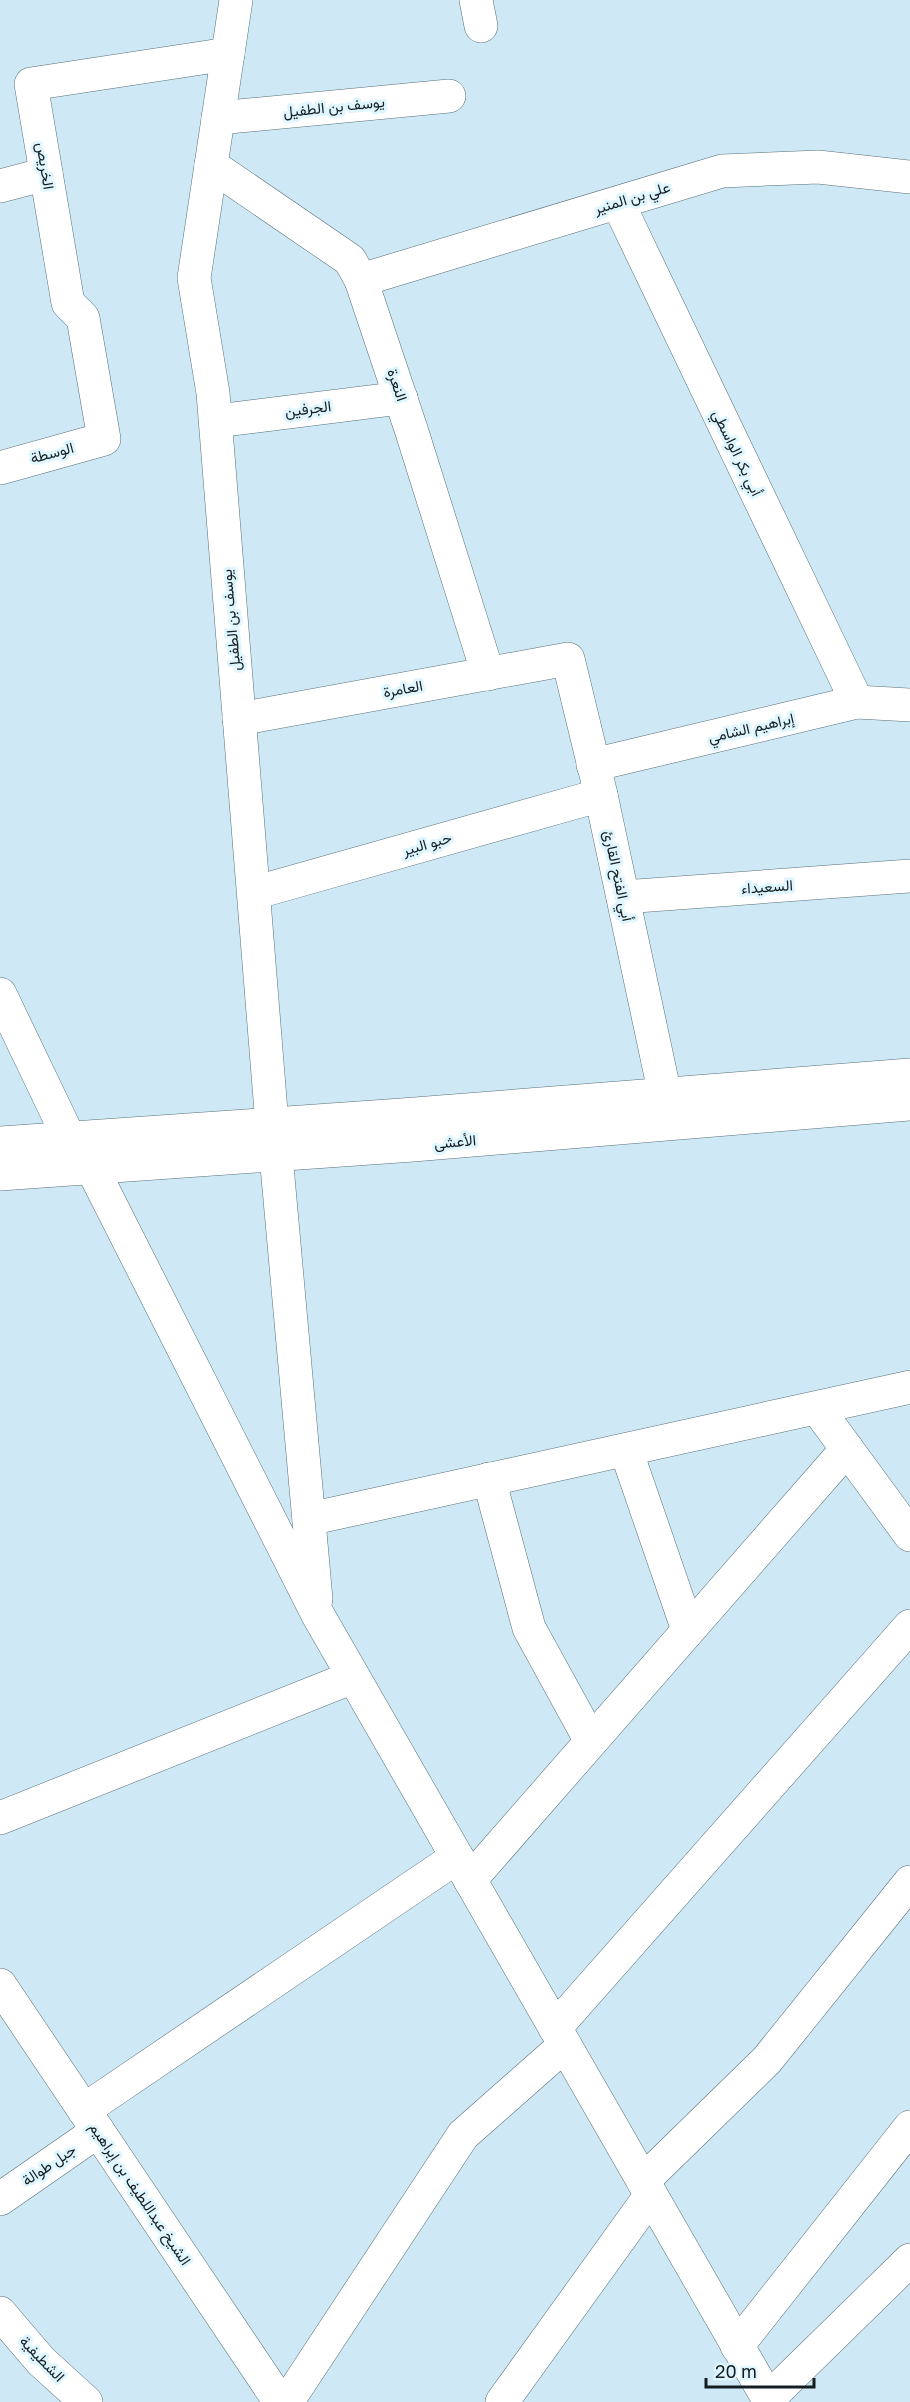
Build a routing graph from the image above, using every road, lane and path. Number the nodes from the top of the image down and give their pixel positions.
1 (236, 0) edge
2 (228, 54) junction
3 (449, 96) dead end
4 (218, 118) junction
5 (211, 165) junction
6 (46, 174) junction
7 (910, 177) edge
8 (0, 186) edge
9 (618, 203) junction
10 (361, 280) junction
11 (401, 398) junction
12 (216, 421) junction
13 (104, 439) joint
14 (0, 468) edge
15 (567, 659) joint
16 (488, 674) junction
17 (857, 702) junction
18 (910, 705) edge
19 (239, 719) junction
20 (597, 780) junction
21 (910, 876) edge
22 (254, 893) junction
23 (623, 897) junction
24 (0, 994) edge
25 (910, 1076) edge
26 (665, 1095) junction
27 (910, 1104) edge
28 (69, 1138) junction
29 (274, 1139) junction
30 (0, 1143) edge
31 (92, 1168) junction
32 (0, 1174) edge
33 (910, 1388) edge
34 (817, 1408) junction
35 (847, 1449) junction
36 (626, 1450) junction
37 (489, 1479) junction
38 (309, 1519) junction
39 (910, 1535) edge
40 (318, 1615) junction
41 (910, 1626) edge
42 (688, 1630) junction
43 (353, 1677) junction
44 (591, 1741) junction
45 (0, 1818) edge
46 (463, 1869) junction
47 (910, 1882) edge
48 (0, 1985) edge
49 (560, 2037) junction
50 (91, 2121) junction
51 (910, 2127) edge
52 (647, 2188) junction
53 (0, 2199) edge
54 (906, 2275) edge
55 (0, 2313) edge
56 (737, 2346) junction
57 (278, 2400) edge
58 (769, 2401) edge
59 (86, 2402) edge
60 (502, 2402) edge

1 - 2 street, يوسف بن الطفيل
2 - 4 street, يوسف بن الطفيل
2 - 6 street, الخريص
3 - 4 street, يوسف بن الطفيل
4 - 5 street, يوسف بن الطفيل
5 - 10 street, النعرة
5 - 12 street, يوسف بن الطفيل
6 - 8 street
6 - 13 street, الخريص
7 - 9 street, علي بن المنير
9 - 10 street, علي بن المنير
9 - 17 street, أبي بكر الواسطي
10 - 11 street, النعرة
11 - 12 street, الجرفين
11 - 16 street, النعرة
12 - 19 street, يوسف بن الطفيل
13 - 14 street, الوسطة
15 - 16 street, العامرة
15 - 20 street, أبي الفتح القارئ
16 - 19 street, العامرة
17 - 18 street, إبراهيم الشامي
17 - 20 street, إبراهيم الشامي
19 - 22 street, يوسف بن الطفيل
20 - 22 street, حبو البير
20 - 23 street, أبي الفتح القارئ
21 - 23 street, السعيداء
22 - 29 street, يوسف بن الطفيل
23 - 26 street, أبي الفتح القارئ
24 - 28 street
25 - 26 street, الأعشى
26 - 29 street, الأعشى
27 - 29 street, الأعشى
28 - 29 street, الأعشى
28 - 30 street, الأعشى
29 - 31 street, الأعشى
29 - 38 street, يوسف بن الطفيل
31 - 32 street, الأعشى
31 - 40 street
33 - 34 street
34 - 35 street
34 - 36 street
35 - 39 street
35 - 42 street, جبل طوالة
36 - 37 street
36 - 42 street
37 - 38 street
37 - 44 street
38 - 40 street, يوسف بن الطفيل
40 - 43 street
41 - 49 street
42 - 44 street, جبل طوالة
43 - 45 street
43 - 46 street
44 - 46 street, جبل طوالة
46 - 49 street
46 - 50 street, جبل طوالة
47 - 52 street
48 - 50 street, الشيخ عبداللطيف بن إبراهيم
49 - 52 street
49 - 57 street
50 - 53 street, جبل طوالة
50 - 57 street, الشيخ عبداللطيف بن إبراهيم
51 - 56 street
52 - 56 street
52 - 60 street
54 - 58 street
55 - 59 street, الشطيفية
56 - 58 street

